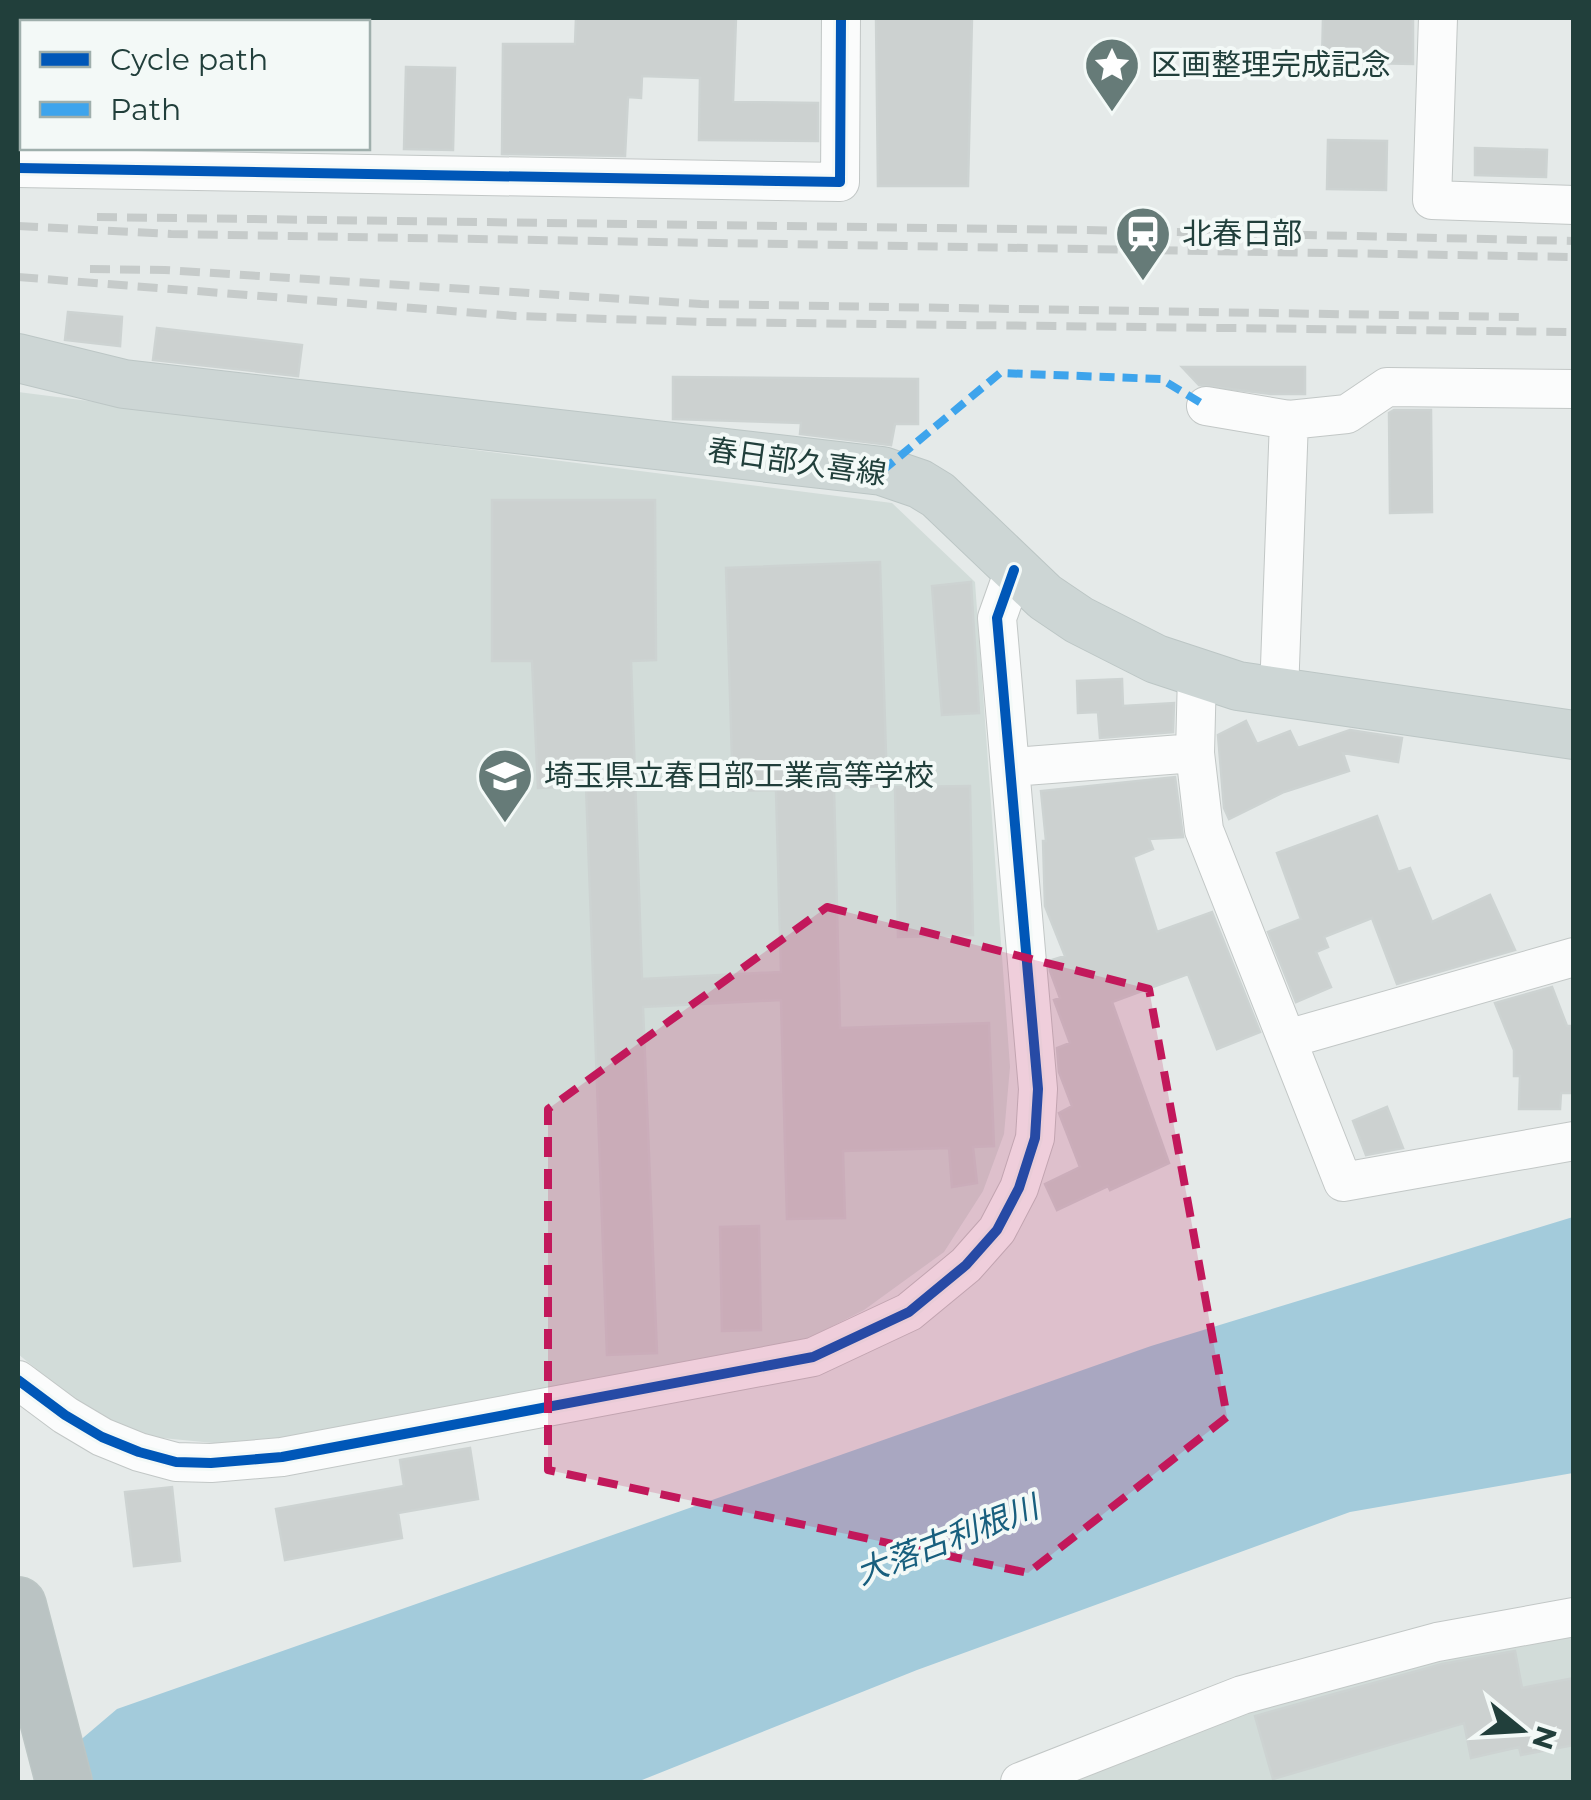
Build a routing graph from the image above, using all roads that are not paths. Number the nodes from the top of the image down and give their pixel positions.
1 (841, 18) edge
2 (1438, 18) edge
3 (264, 160) edge
4 (34, 161) edge
5 (1574, 205) edge
6 (18, 358) edge
7 (1574, 388) edge
8 (1206, 406) dead end
9 (1289, 420) junction
10 (1014, 570) junction
11 (1198, 674) junction
12 (1279, 693) junction
13 (1574, 735) edge
14 (1195, 754) junction
15 (1012, 767) junction
16 (1574, 957) edge
17 (1287, 1039) junction
18 (1574, 1140) edge
19 (18, 1380) edge
20 (18, 1605) edge
21 (1574, 1617) edge
22 (33, 1738) edge
23 (27, 1782) edge
24 (64, 1782) edge
25 (1020, 1782) edge

1 - 3 street
2 - 5 street
3 - 4 street
6 - 10 main road, 春日部久喜線
7 - 9 street
8 - 9 street
9 - 12 street
10 - 11 main road, 春日部久喜線
10 - 15 street
11 - 12 main road, 春日部久喜線
11 - 14 street
12 - 13 main road, 春日部久喜線
14 - 15 street
14 - 17 street
15 - 19 street
16 - 17 street
17 - 18 street
20 - 22 highway
21 - 25 street
22 - 23 highway
22 - 24 highway

